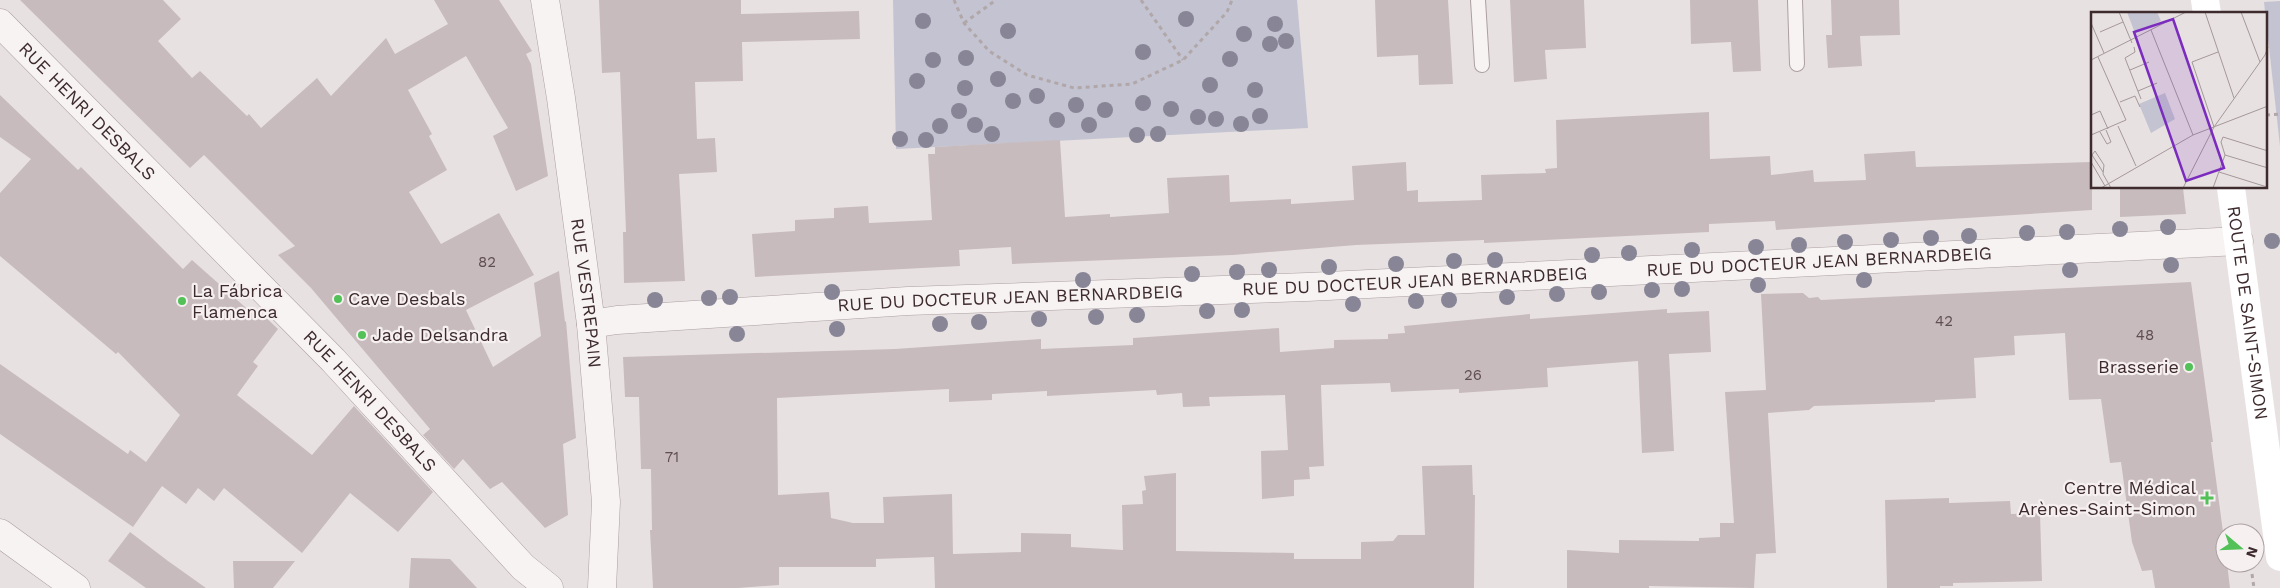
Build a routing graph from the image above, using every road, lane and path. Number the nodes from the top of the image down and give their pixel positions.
1 (545, 0) edge
2 (954, 0) edge
3 (996, 0) edge
4 (1141, 0) edge
5 (1232, 0) edge
6 (1478, 0) edge
7 (1795, 0) edge
8 (0, 23) edge
9 (964, 23) junction
10 (1183, 60) junction
11 (1797, 64) dead end
12 (1482, 65) dead end
13 (2231, 189) edge
14 (2239, 241) junction
15 (591, 324) junction
16 (0, 533) edge
17 (2280, 557) edge
18 (76, 588) edge
19 (549, 588) edge
20 (602, 588) edge

1 - 15 street, RUE VESTREPAIN
2 - 9 path
3 - 9 path
4 - 10 path
5 - 10 path
6 - 12 lane
7 - 11 lane
8 - 19 street, RUE HENRI DESBALS
9 - 10 path
13 - 14 main road, ROUTE DE SAINT-SIMON
14 - 15 street, RUE DU DOCTEUR JEAN BERNARDBEIG
14 - 17 main road, ROUTE DE SAINT-SIMON
15 - 20 street, RUE VESTREPAIN
16 - 18 street

